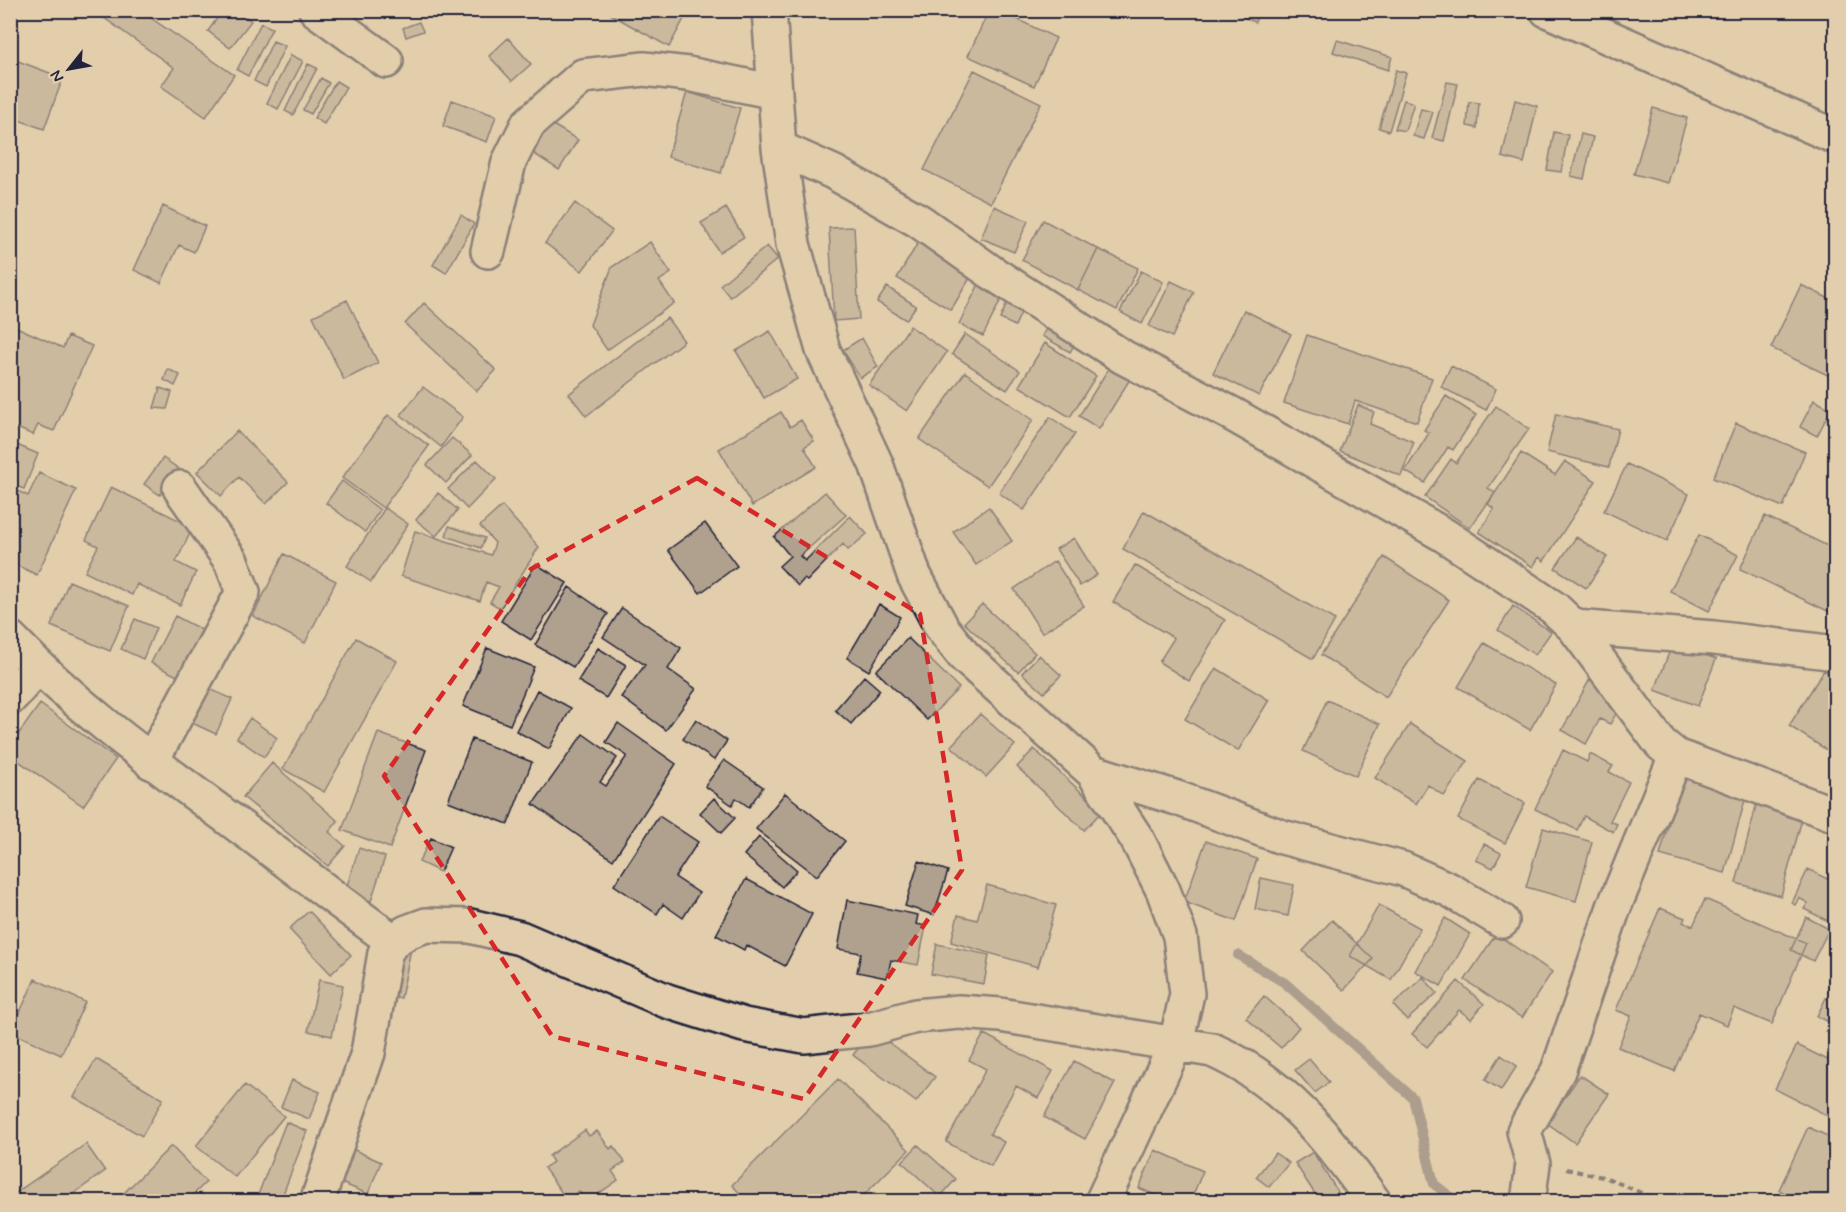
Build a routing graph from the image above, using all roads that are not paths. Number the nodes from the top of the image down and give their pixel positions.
1 (316, 10) edge
2 (769, 10) edge
3 (1547, 10) edge
4 (386, 61) dead end
5 (775, 92) junction
6 (1836, 137) edge
7 (779, 148) junction
8 (488, 251) dead end
9 (180, 488) dead end
10 (1574, 627) junction
11 (10, 638) edge
12 (1836, 653) edge
13 (39, 668) junction
14 (10, 698) edge
15 (1676, 756) junction
16 (151, 762) junction
17 (1093, 772) junction
18 (1836, 815) edge
19 (1502, 921) dead end
20 (393, 941) junction
21 (1176, 1043) junction
22 (316, 1202) edge
23 (1102, 1202) edge
24 (1374, 1202) edge
25 (1528, 1202) edge

1 - 4 street
2 - 5 street
3 - 6 street
5 - 7 street
5 - 8 street
7 - 10 street
7 - 17 street
9 - 16 street
10 - 12 street
10 - 15 street
11 - 13 street
13 - 14 street
13 - 16 street
15 - 18 street
15 - 25 street
16 - 20 street
17 - 19 street
17 - 21 street
20 - 21 street
20 - 22 street
21 - 23 street
21 - 24 street

